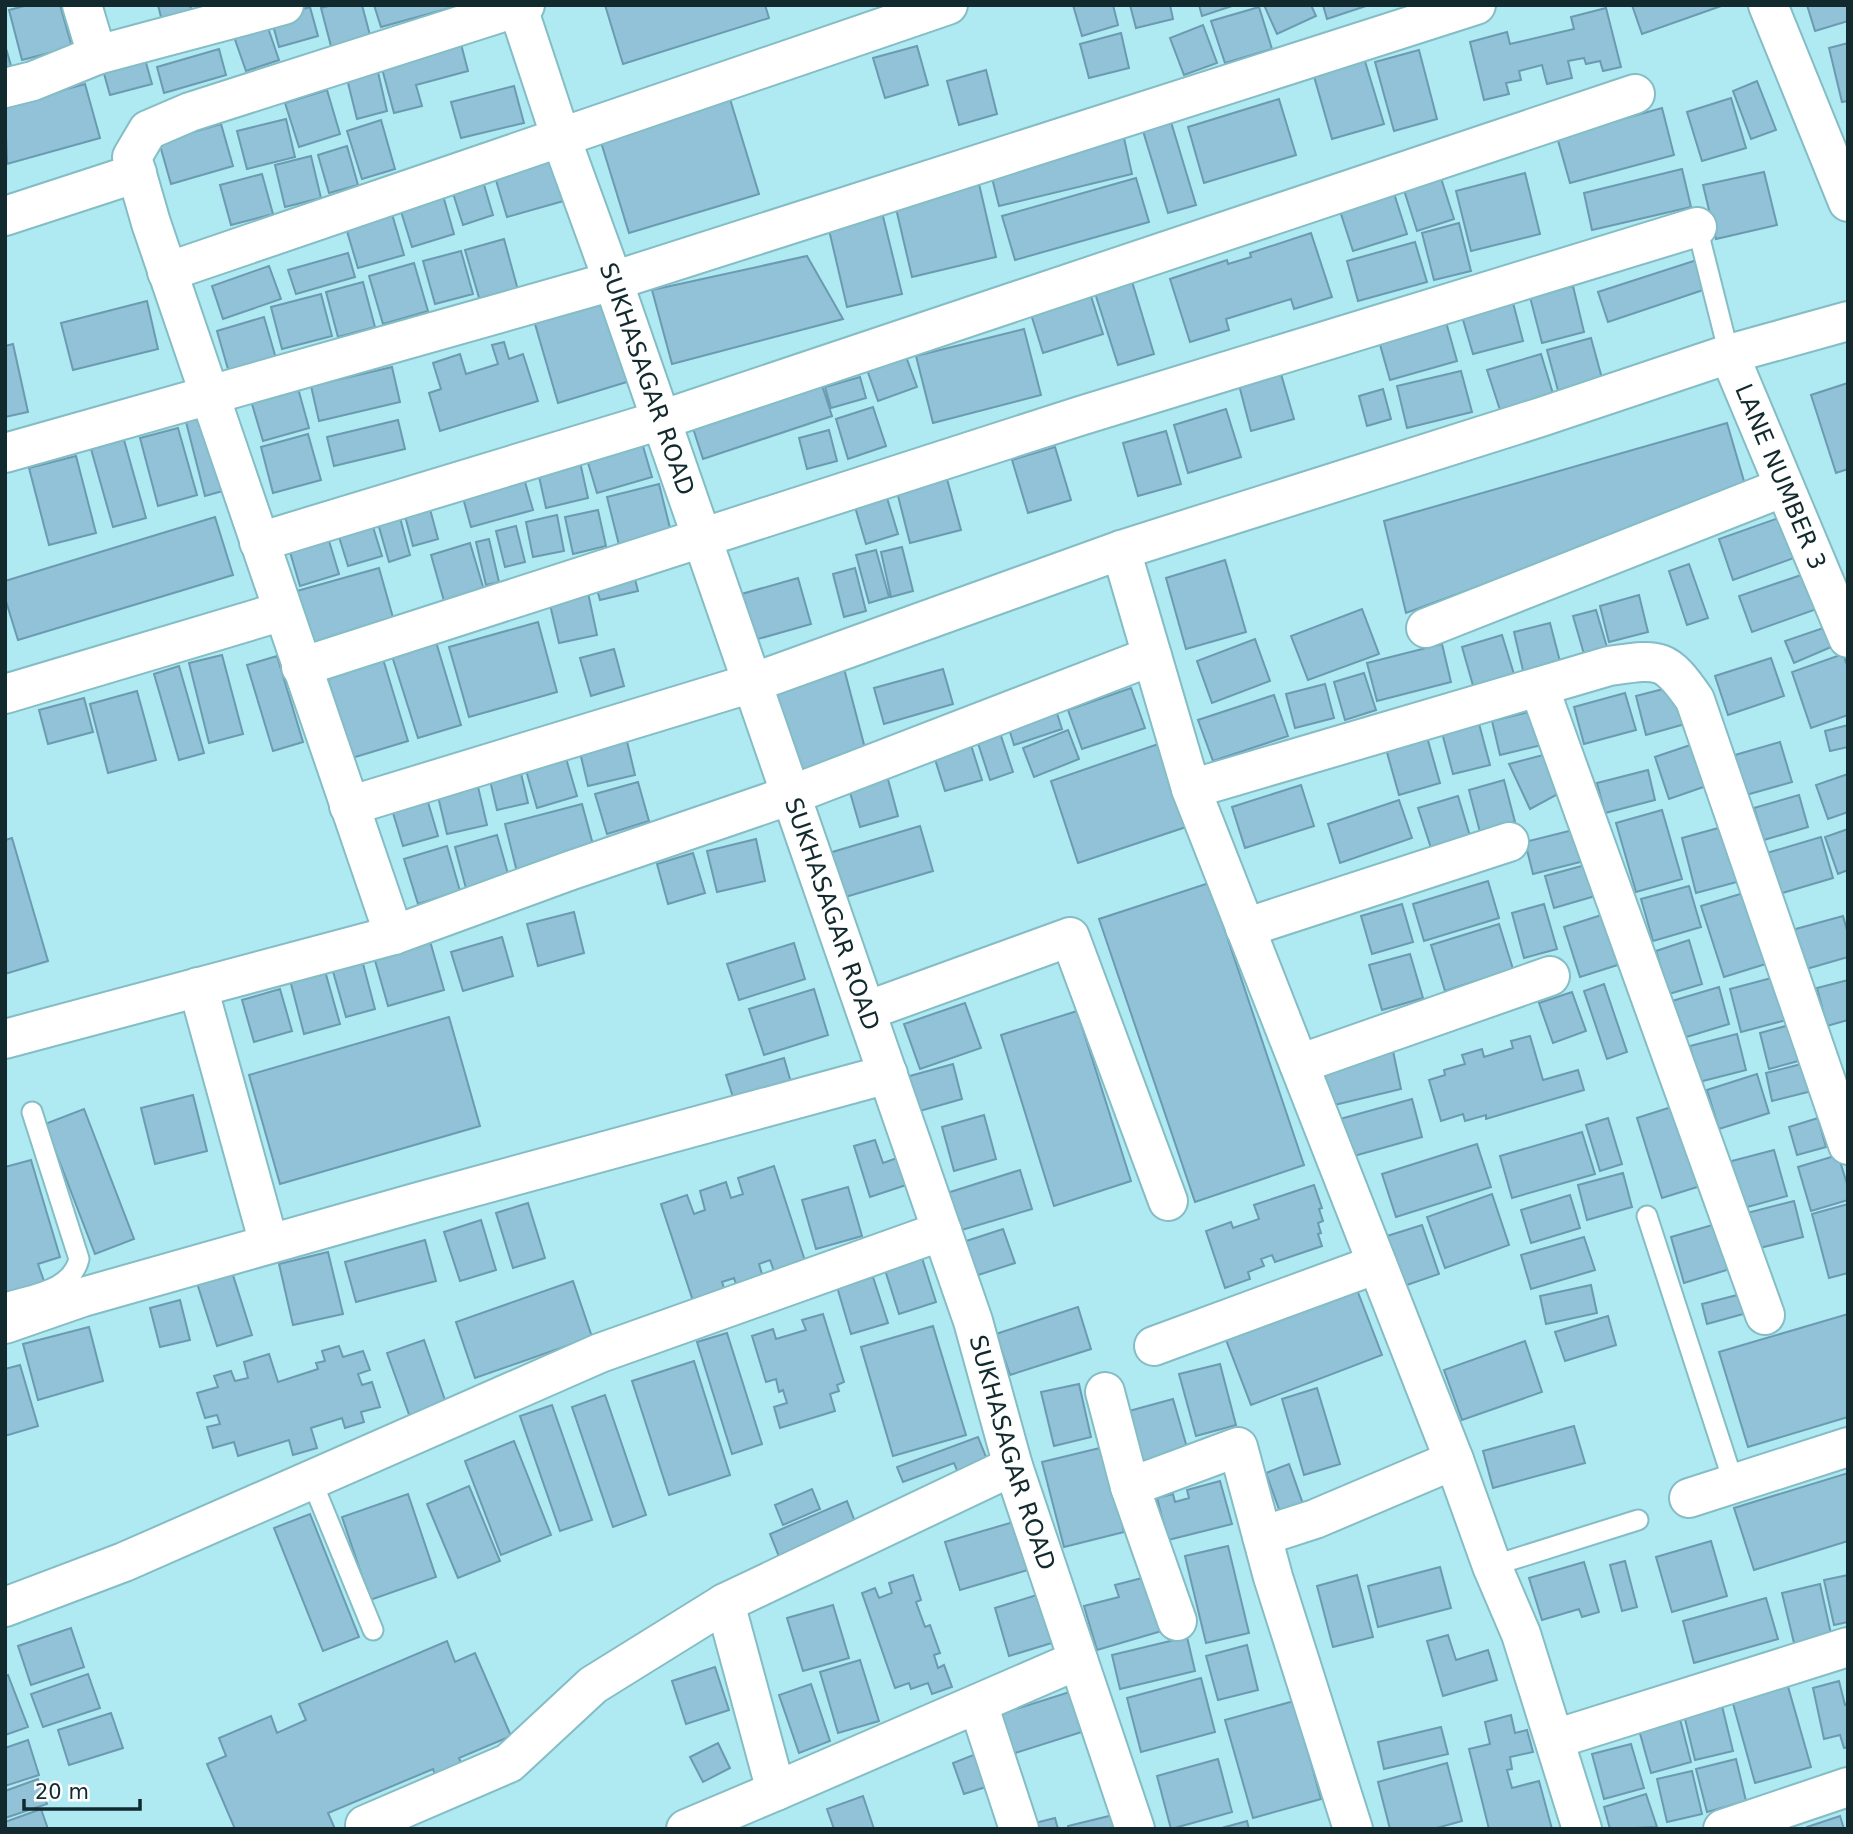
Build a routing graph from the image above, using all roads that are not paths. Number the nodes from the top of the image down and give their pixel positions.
1 (82, 5) edge
2 (284, 5) edge
3 (948, 5) edge
4 (1476, 5) edge
5 (1768, 5) edge
6 (520, 6) edge
7 (97, 55) junction
8 (5, 88) edge
9 (1635, 94) dead end
10 (561, 138) junction
11 (136, 173) junction
12 (1848, 202) edge
13 (5, 216) edge
14 (1698, 227) joint
15 (167, 272) junction
16 (613, 281) junction
17 (1848, 321) edge
18 (1729, 354) junction
19 (210, 396) junction
20 (661, 420) junction
21 (5, 453) edge
22 (1784, 487) junction
23 (701, 536) junction
24 (259, 542) junction
25 (1121, 550) junction
26 (283, 611) junction
27 (1426, 628) dead end
28 (1848, 638) edge
29 (1152, 656) junction
30 (302, 667) junction
31 (8, 682) edge
32 (752, 683) junction
33 (1539, 687) junction
34 (1191, 789) junction
35 (791, 795) junction
36 (349, 806) junction
37 (1509, 842) dead end
38 (1245, 928) junction
39 (394, 935) junction
40 (1549, 976) dead end
41 (198, 987) junction
42 (866, 1011) junction
43 (5, 1039) edge
44 (1299, 1064) junction
45 (888, 1074) junction
46 (32, 1112) dead end
47 (1848, 1145) edge
48 (1168, 1200) dead end
49 (1647, 1216) dead end
50 (942, 1231) junction
51 (270, 1244) junction
52 (1377, 1264) junction
53 (5, 1303) edge
54 (1765, 1315) dead end
55 (5, 1324) edge
56 (1154, 1346) dead end
57 (1105, 1392) dead end
58 (1848, 1447) edge
59 (1454, 1460) junction
60 (1013, 1466) junction
61 (311, 1479) junction
62 (1734, 1484) junction
63 (1130, 1487) junction
64 (1689, 1498) dead end
65 (1638, 1520) dead end
66 (1262, 1536) junction
67 (1492, 1566) junction
68 (725, 1603) junction
69 (5, 1606) edge
70 (1177, 1621) dead end
71 (373, 1630) dead end
72 (1848, 1647) edge
73 (1078, 1660) junction
74 (978, 1704) junction
75 (1555, 1740) junction
76 (1848, 1787) edge
77 (776, 1791) junction
78 (366, 1829) edge
79 (686, 1829) edge
80 (1019, 1829) edge
81 (1135, 1829) edge
82 (1353, 1829) edge
83 (1582, 1829) edge
84 (1723, 1829) edge

1 - 7 street
2 - 7 street
3 - 10 street
4 - 16 street
5 - 12 street
6 - 10 street, SUKHASAGAR ROAD
6 - 11 street
7 - 8 street
9 - 20 street
10 - 15 street
10 - 16 street, SUKHASAGAR ROAD
11 - 13 street
11 - 15 street
14 - 18 lane
14 - 23 street
15 - 19 street
16 - 19 street
16 - 20 street, SUKHASAGAR ROAD
17 - 18 street
18 - 22 street, LANE NUMBER 3
18 - 25 street
19 - 21 street
19 - 24 street
20 - 23 street, SUKHASAGAR ROAD
20 - 24 street
22 - 27 street
22 - 28 street, LANE NUMBER 3
23 - 30 street
23 - 32 street, SUKHASAGAR ROAD
24 - 26 street
25 - 29 street
25 - 32 street
26 - 30 street
26 - 31 street
29 - 34 street
29 - 35 street
30 - 36 street
32 - 35 street, SUKHASAGAR ROAD
32 - 36 street
33 - 34 street
33 - 47 street
33 - 54 street
34 - 38 street
35 - 39 street
35 - 42 street, SUKHASAGAR ROAD
36 - 39 street
37 - 38 street
38 - 44 street
39 - 41 street
40 - 44 street
41 - 43 street
41 - 51 street
42 - 45 street, SUKHASAGAR ROAD
42 - 48 street
44 - 52 street
45 - 50 street, SUKHASAGAR ROAD
45 - 51 street
46 - 53 lane
49 - 62 lane
50 - 60 street, SUKHASAGAR ROAD
50 - 61 street
51 - 55 street
52 - 56 street
52 - 59 street
57 - 63 street
58 - 62 street
59 - 66 street
59 - 67 street
60 - 68 street
60 - 73 street, SUKHASAGAR ROAD
61 - 69 street
61 - 71 lane
62 - 64 street
63 - 66 street
63 - 70 street
65 - 67 lane
66 - 82 street
67 - 75 street
68 - 77 street
68 - 78 street
72 - 75 street
73 - 74 street
73 - 81 street, SUKHASAGAR ROAD
74 - 77 street
74 - 80 street
75 - 83 street
76 - 84 street
77 - 79 street

